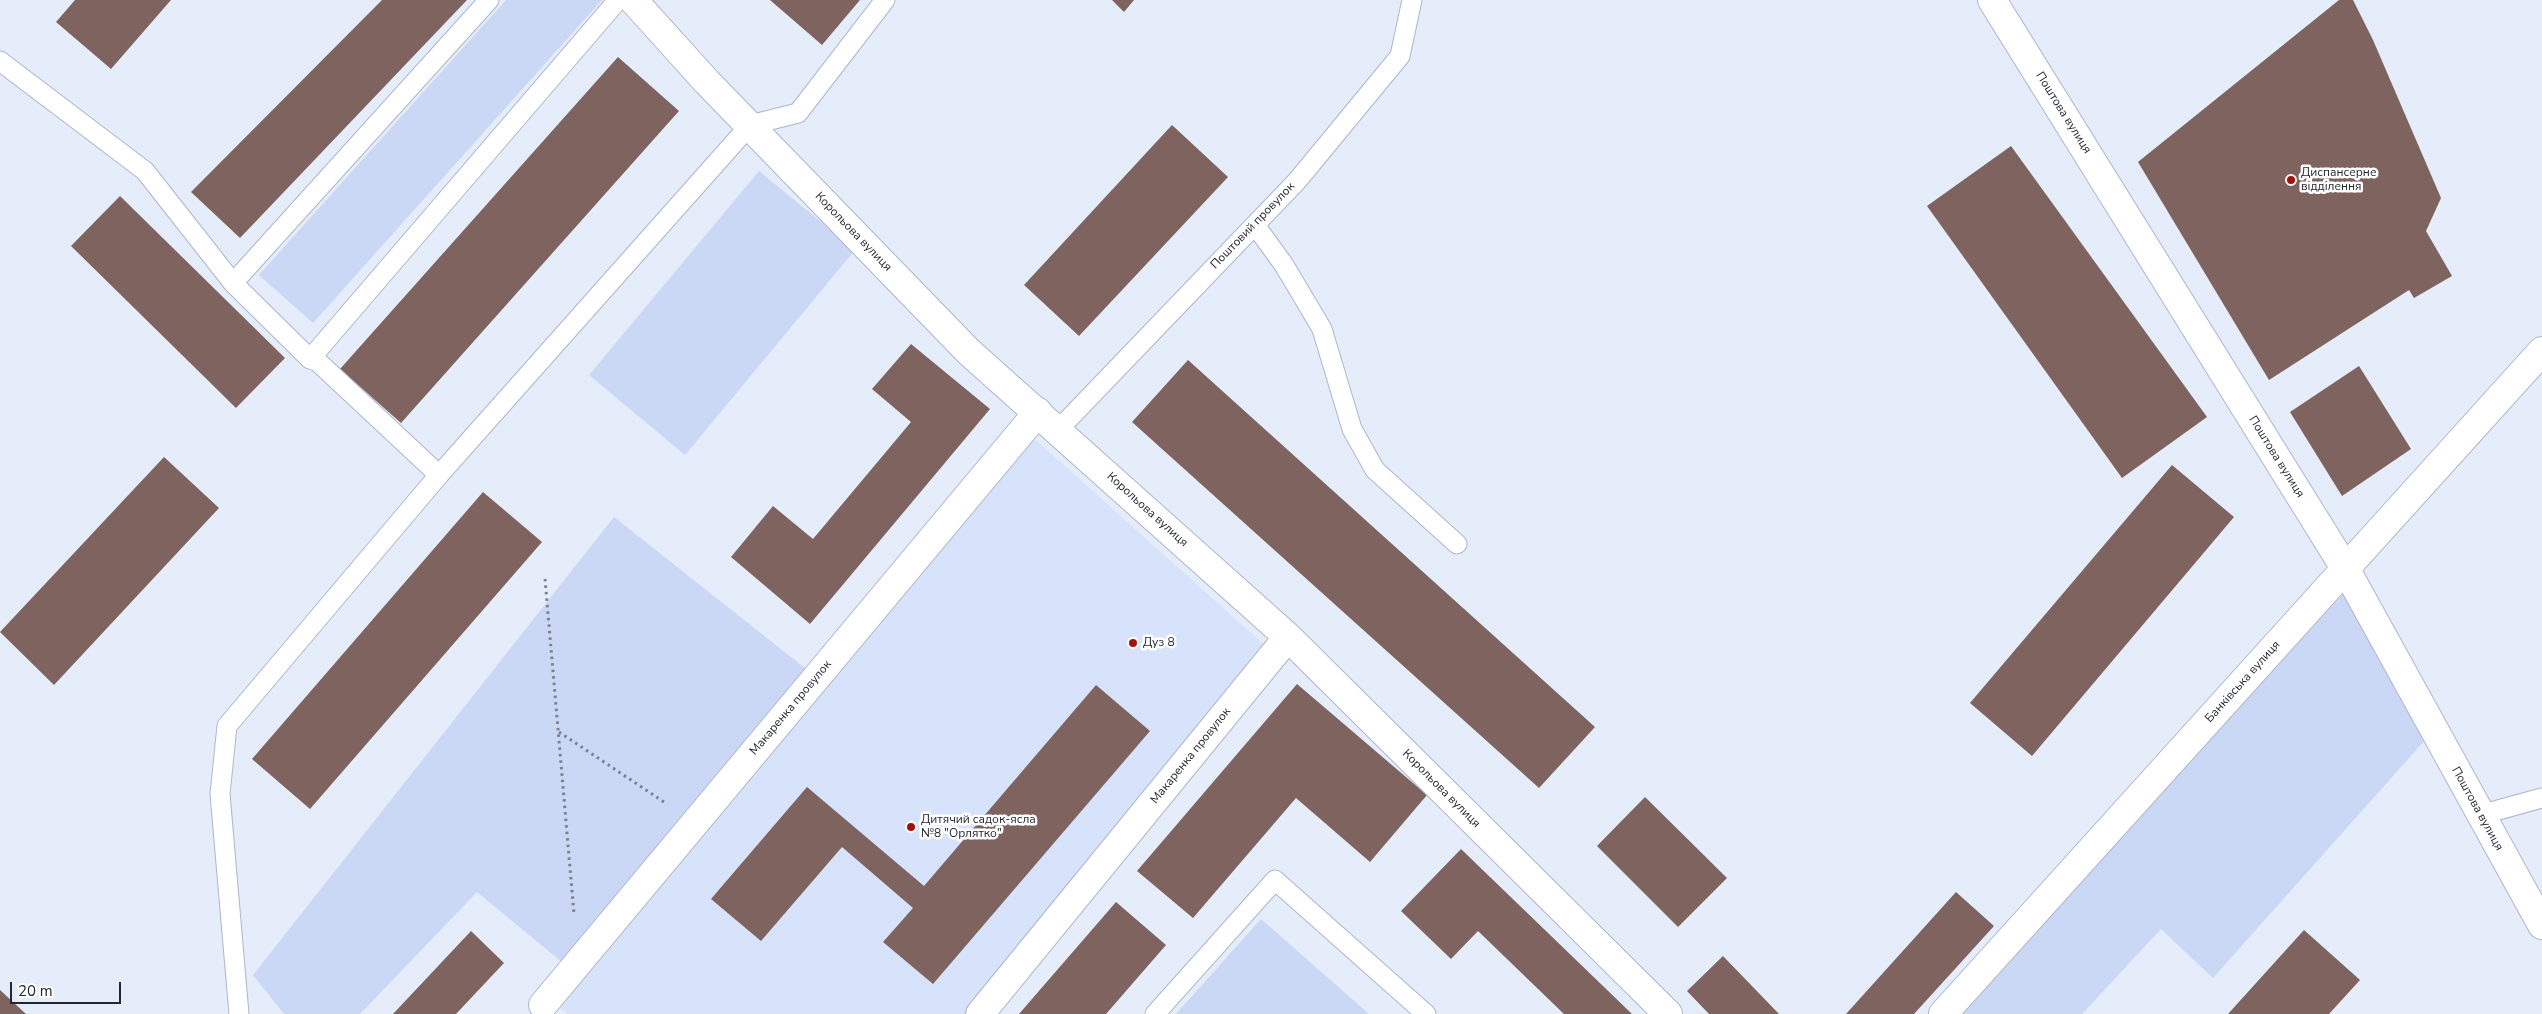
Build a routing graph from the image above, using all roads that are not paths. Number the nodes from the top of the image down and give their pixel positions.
1 (489, 0) edge
2 (618, 0) edge
3 (633, 0) edge
4 (885, 0) edge
5 (1412, 0) edge
6 (1992, 0) edge
7 (0, 62) edge
8 (750, 125) junction
9 (1255, 225) junction
10 (233, 283) junction
11 (2542, 351) edge
12 (310, 359) junction
13 (1038, 412) junction
14 (1058, 430) junction
15 (439, 475) junction
16 (1458, 544) dead end
17 (2345, 568) junction
18 (1288, 637) junction
19 (2542, 798) edge
20 (2480, 815) junction
21 (2542, 925) edge
22 (546, 1011) edge
23 (238, 1014) edge
24 (980, 1014) edge
25 (1156, 1014) edge
26 (1426, 1014) edge
27 (1668, 1014) edge
28 (1944, 1014) edge

1 - 10 lane
2 - 12 lane
3 - 8 street, Корольова вулиця
4 - 8 lane
5 - 9 lane, Поштовий провулок
6 - 17 street, Поштова вулиця
7 - 10 lane
8 - 13 street, Корольова вулиця
8 - 15 lane
9 - 14 lane, Поштовий провулок
9 - 16 lane
10 - 12 lane
11 - 17 street, Банківська вулиця
12 - 15 lane
13 - 14 street, Корольова вулиця
13 - 22 street, Макаренка провулок
14 - 18 street, Корольова вулиця
15 - 23 lane
17 - 20 street, Поштова вулиця
17 - 28 street, Банківська вулиця
18 - 24 street, Макаренка провулок
18 - 27 street, Корольова вулиця
19 - 20 lane
20 - 21 street, Поштова вулиця
25 - 26 lane

